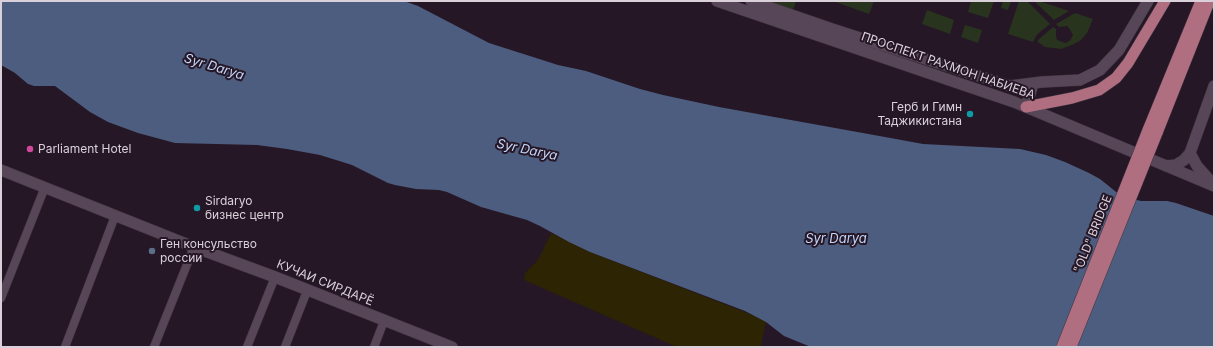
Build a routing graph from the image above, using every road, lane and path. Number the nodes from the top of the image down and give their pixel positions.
1 (717, 1) edge
2 (751, 1) edge
3 (1148, 1) edge
4 (1164, 1) edge
5 (1203, 4) edge
6 (1033, 84) junction
7 (1214, 86) edge
8 (1026, 107) junction
9 (1153, 131) junction
10 (1190, 153) junction
11 (1165, 166) junction
12 (1, 170) edge
13 (1214, 185) edge
14 (45, 187) junction
15 (115, 216) junction
16 (194, 247) junction
17 (275, 277) junction
18 (307, 291) junction
19 (1, 298) edge
20 (384, 321) junction
21 (65, 347) edge
22 (154, 347) edge
23 (247, 347) edge
24 (284, 347) edge
25 (374, 347) edge
26 (452, 347) edge
27 (1062, 347) edge
28 (1071, 347) edge

1 - 8 main road, ПРОСПЕКТ РАХМОН НАБИЕВА
2 - 6 main road
3 - 6 main road
4 - 8 main road
5 - 9 main road
6 - 8 main road
7 - 10 main road
8 - 11 main road, ПРОСПЕКТ РАХМОН НАБИЕВА
9 - 27 main road, "OLD" BRIDGE, bridge
9 - 28 main road, "OLD" BRIDGE, bridge
10 - 11 main road
10 - 13 main road
11 - 13 main road, ПРОСПЕКТ РАХМОН НАБИЕВА
12 - 14 main road, КУЧАИ СИРДАРЁ
14 - 15 main road, КУЧАИ СИРДАРЁ
14 - 19 street
15 - 16 main road, КУЧАИ СИРДАРЁ
15 - 21 street
16 - 17 main road, КУЧАИ СИРДАРЁ
16 - 22 street
17 - 18 main road, КУЧАИ СИРДАРЁ
17 - 23 street
18 - 20 main road, КУЧАИ СИРДАРЁ
18 - 24 street
20 - 25 street
20 - 26 main road, КУЧАИ СИРДАРЁ

